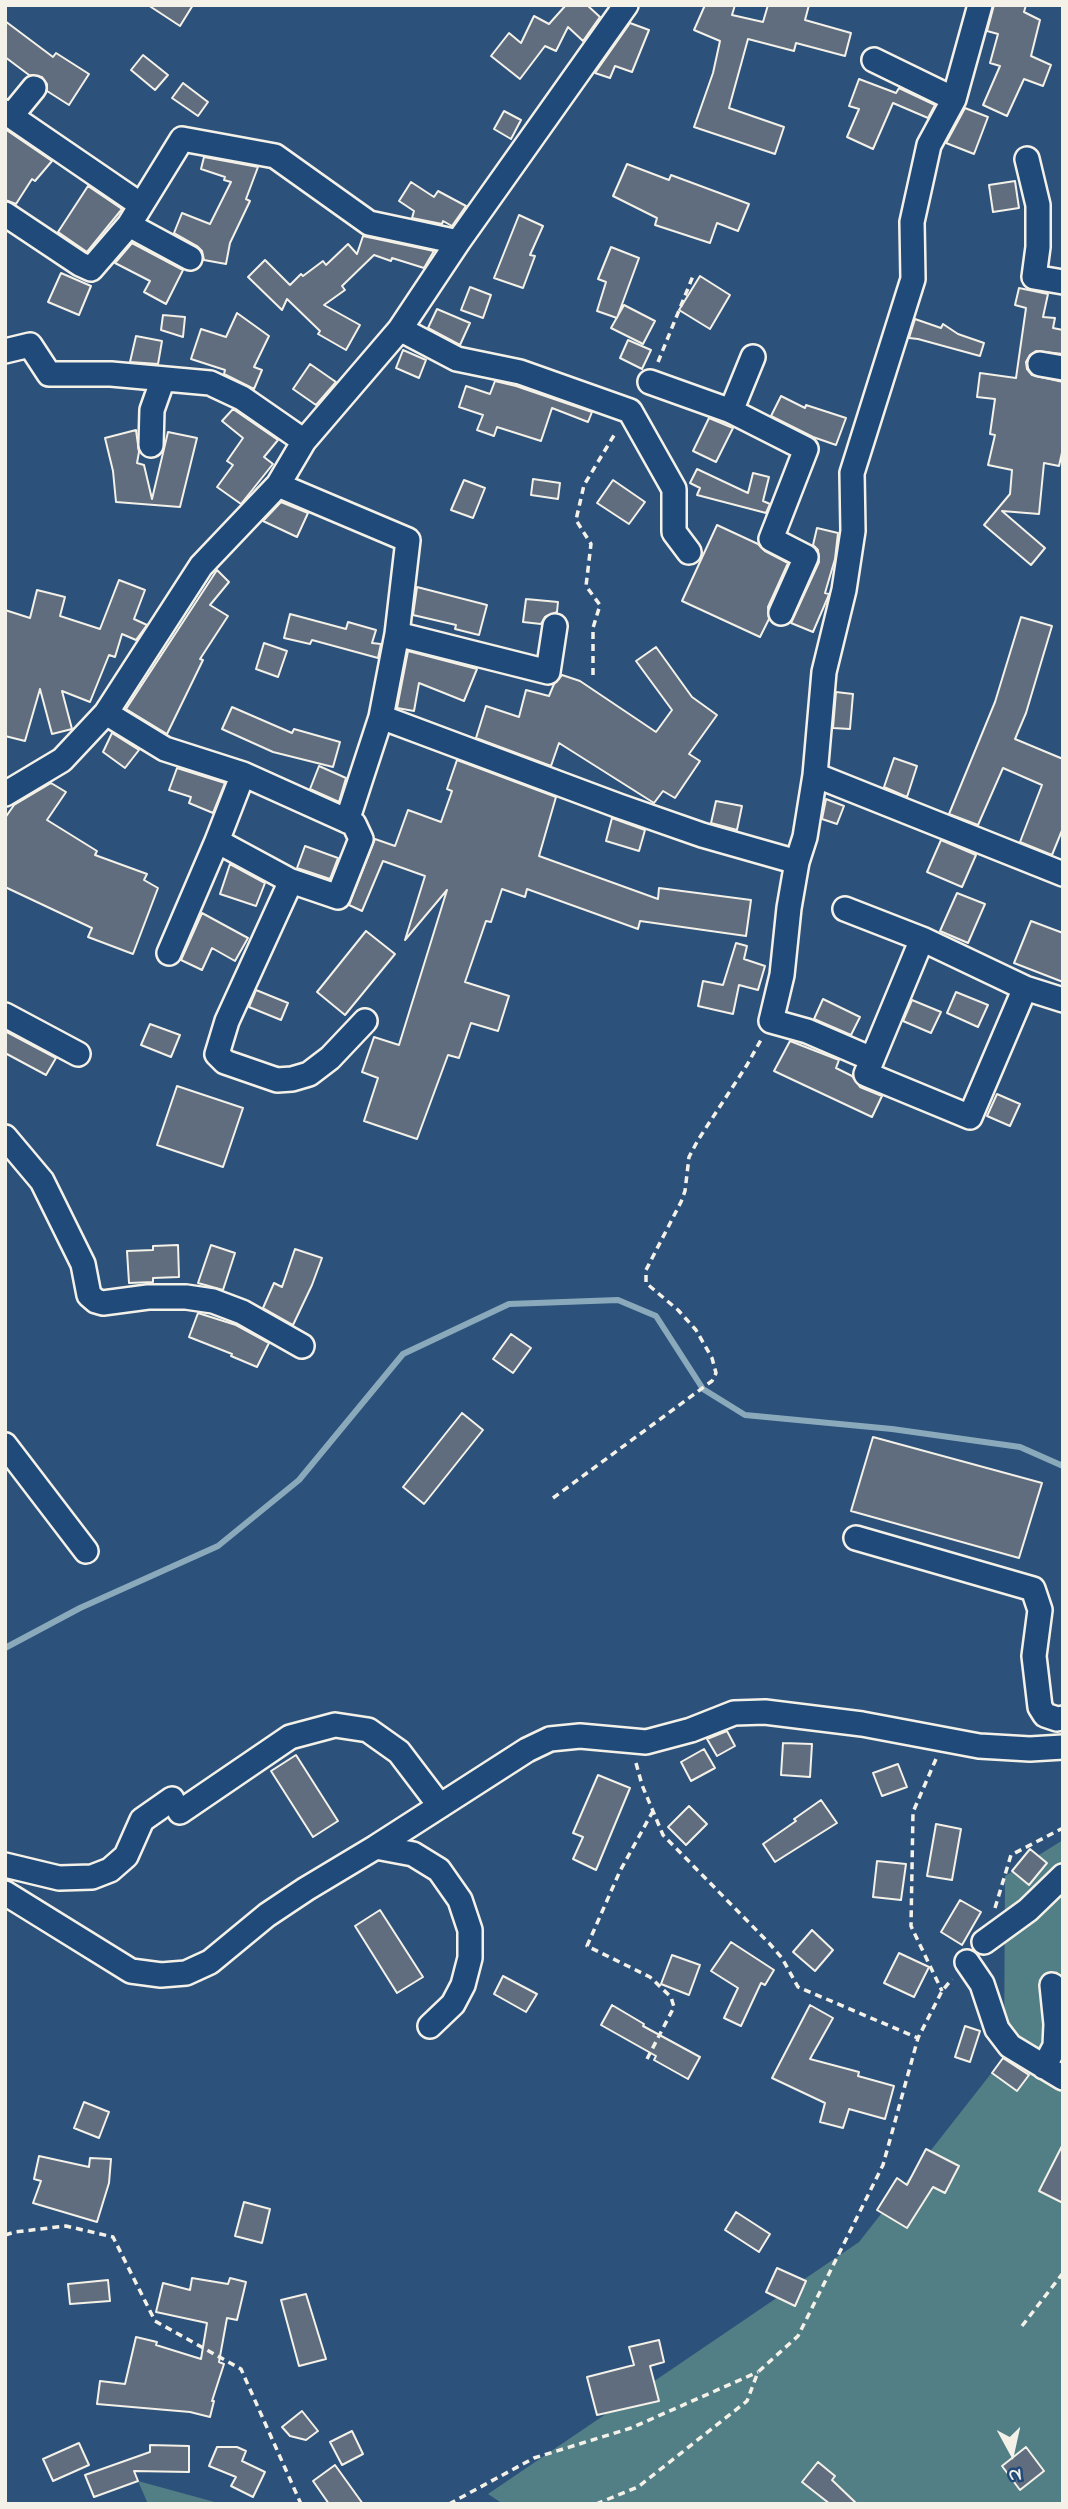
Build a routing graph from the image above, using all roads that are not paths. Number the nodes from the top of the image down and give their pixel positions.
1 (626, 5) edge
2 (972, 7) edge
3 (874, 60) dead end
4 (34, 88) dead end
5 (954, 99) junction
6 (8, 114) edge
7 (1027, 159) dead end
8 (5, 214) edge
9 (135, 215) junction
10 (458, 242) junction
11 (190, 258) dead end
12 (1063, 282) edge
13 (400, 329) junction
14 (5, 351) edge
15 (753, 358) dead end
16 (1040, 364) dead end
17 (1063, 368) edge
18 (163, 379) junction
19 (650, 382) road end
20 (731, 411) junction
21 (304, 441) junction
22 (150, 445) dead end
23 (278, 485) junction
24 (689, 552) dead end
25 (781, 613) dead end
26 (555, 626) dead end
27 (397, 634) junction
28 (106, 713) junction
29 (381, 717) junction
30 (243, 774) junction
31 (815, 775) junction
32 (5, 794) edge
33 (347, 821) junction
34 (217, 841) junction
35 (797, 862) junction
36 (1063, 874) edge
37 (291, 881) junction
38 (845, 909) dead end
39 (922, 939) junction
40 (169, 953) dead end
41 (1025, 988) junction
42 (1063, 1000) edge
43 (5, 1015) edge
44 (365, 1021) dead end
45 (78, 1054) dead end
46 (872, 1059) junction
47 (5, 1137) edge
48 (302, 1346) dead end
49 (5, 1445) edge
50 (856, 1538) dead end
51 (86, 1551) dead end
52 (1063, 1718) edge
53 (1063, 1747) edge
54 (440, 1806) junction
55 (376, 1847) junction
56 (5, 1866) edge
57 (1063, 1876) edge
58 (5, 1893) edge
59 (984, 1942) road end
60 (967, 1962) road end
61 (1052, 1985) dead end
62 (430, 2026) dead end
63 (1054, 2072) edge

1 - 10 street
2 - 5 street
3 - 5 street
4 - 6 street
5 - 31 street
6 - 9 street
7 - 12 street
8 - 9 street
9 - 10 street
9 - 11 street
10 - 13 street
13 - 21 street
13 - 24 street
14 - 18 street
15 - 20 street
16 - 17 street
18 - 21 street
18 - 22 street
19 - 20 street
20 - 25 street
21 - 23 street
23 - 27 street
23 - 28 street
26 - 27 street
27 - 29 street
28 - 30 street
28 - 32 street
29 - 33 street
29 - 35 street
30 - 33 street
30 - 34 street
31 - 35 street
31 - 36 street
33 - 37 street
34 - 37 street
34 - 40 street
35 - 46 street
37 - 44 street
38 - 39 street
39 - 41 street
39 - 46 street
41 - 42 street
41 - 46 street
43 - 45 street
47 - 48 street
49 - 51 street
50 - 52 street
53 - 54 street
54 - 55 street
54 - 56 street
55 - 58 street
55 - 62 street
57 - 59 street
60 - 63 street
61 - 63 street

